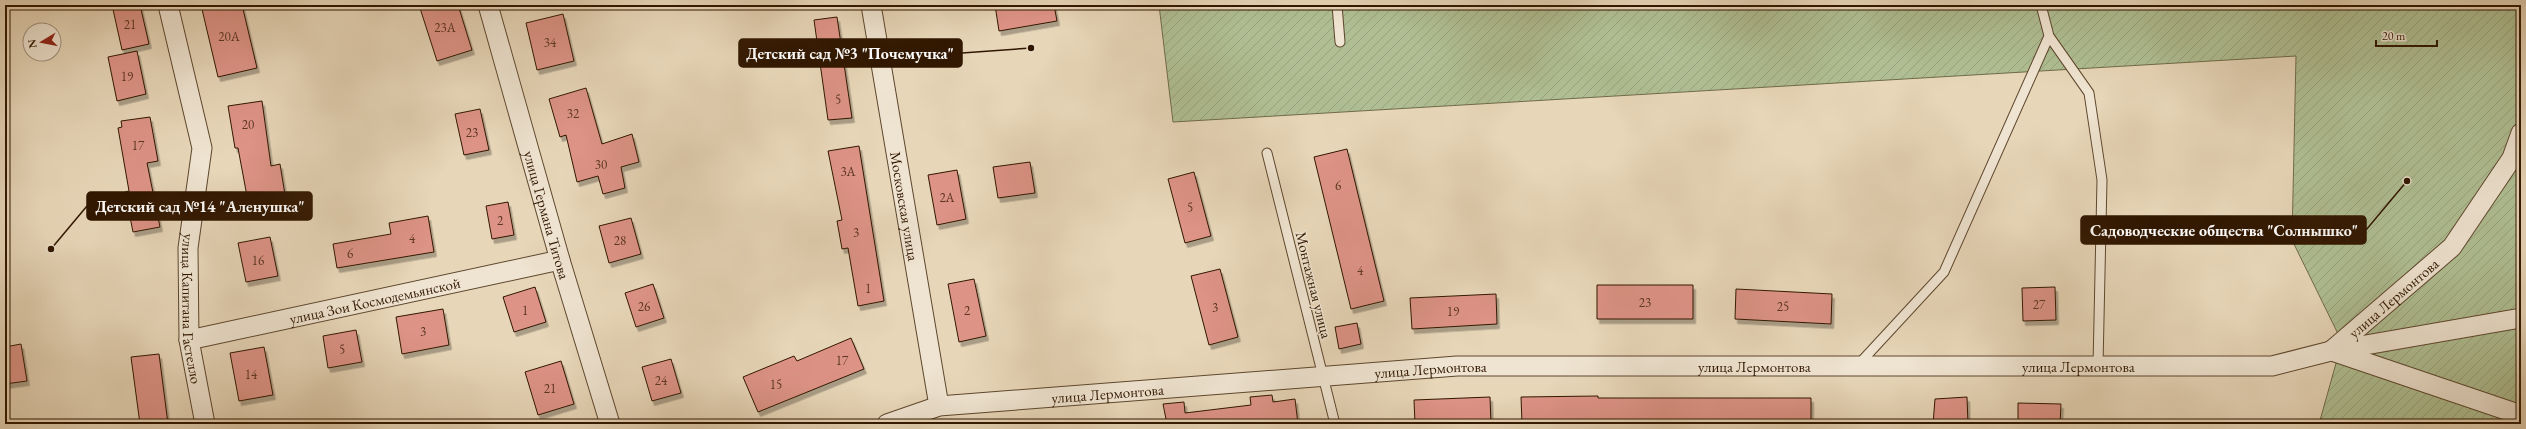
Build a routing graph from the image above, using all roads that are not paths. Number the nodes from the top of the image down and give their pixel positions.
1 (168, 5) edge
2 (488, 5) edge
3 (871, 5) edge
4 (1337, 5) edge
5 (2041, 5) edge
6 (2050, 36) junction
7 (1340, 42) dead end
8 (2521, 133) edge
9 (1267, 153) dead end
10 (560, 260) junction
11 (2521, 318) edge
12 (189, 340) junction
13 (2331, 351) junction
14 (1858, 366) junction
15 (2098, 366) junction
16 (1323, 376) junction
17 (939, 406) junction
18 (2521, 415) edge
19 (205, 424) edge
20 (610, 424) edge
21 (888, 424) edge
22 (1335, 424) edge

1 - 12 street, улица Капитана Гастелло
2 - 10 street, улица Германа Титова
3 - 17 street, Московская улица
4 - 7 lane
5 - 6 lane
6 - 14 lane
6 - 15 lane
8 - 13 street, улица Лермонтова
9 - 16 lane, Монтажная улица
10 - 12 street, улица Зои Космодемьянской
10 - 20 street, улица Германа Титова
11 - 13 street
12 - 19 street, улица Капитана Гастелло
13 - 15 street, улица Лермонтова
13 - 18 street
14 - 15 street, улица Лермонтова
14 - 16 street, улица Лермонтова
16 - 17 street, улица Лермонтова
16 - 22 lane, Монтажная улица
17 - 21 street, улица Лермонтова

